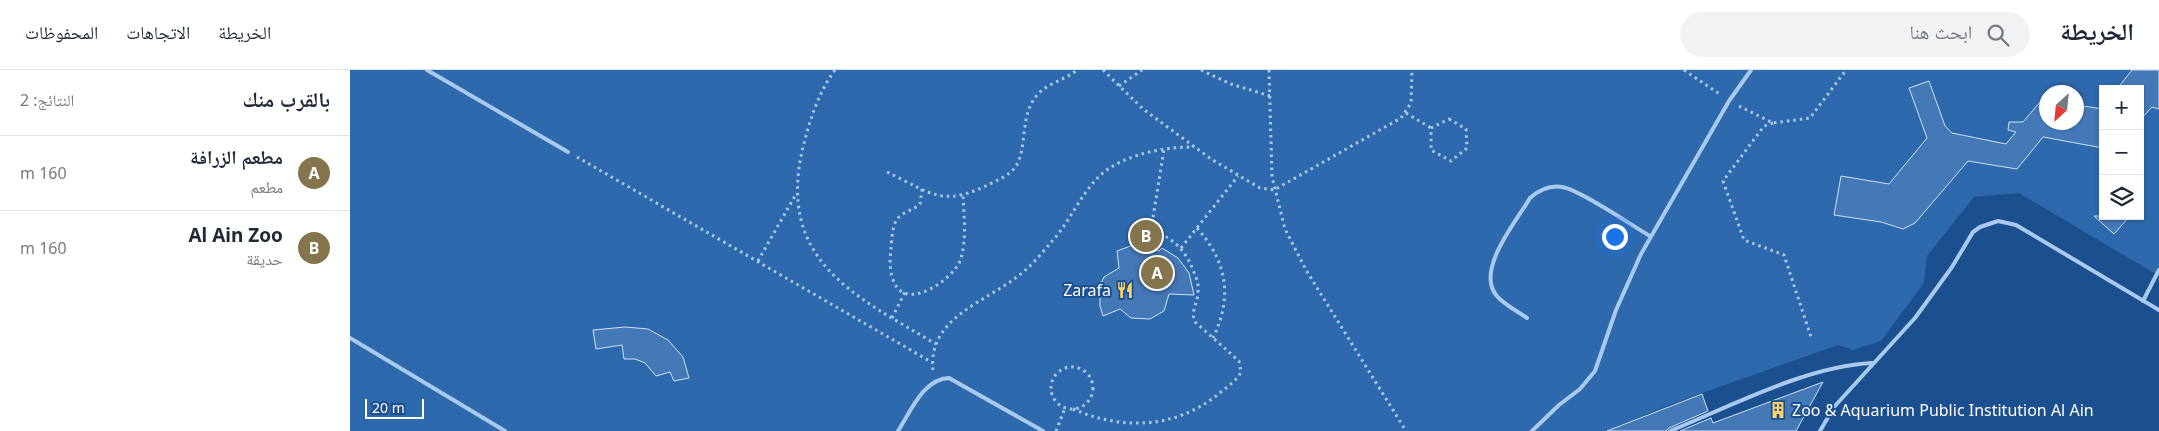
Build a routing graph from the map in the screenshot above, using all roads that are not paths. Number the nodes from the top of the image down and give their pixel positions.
1 (427, 70) edge
2 (1751, 70) edge
3 (568, 152) road end
4 (1650, 236) junction
5 (2159, 270) edge
6 (2143, 301) junction
7 (2159, 310) edge
8 (1527, 318) dead end
9 (350, 338) edge
10 (1872, 363) junction
11 (505, 431) edge
12 (898, 431) edge
13 (1043, 431) edge
14 (1532, 431) edge
15 (1670, 431) edge
16 (1820, 431) edge

1 - 3 lane
2 - 4 lane
4 - 8 lane
4 - 14 lane
5 - 6 lane
6 - 7 lane
6 - 10 lane
9 - 11 lane
10 - 15 lane
10 - 16 lane
12 - 13 lane

